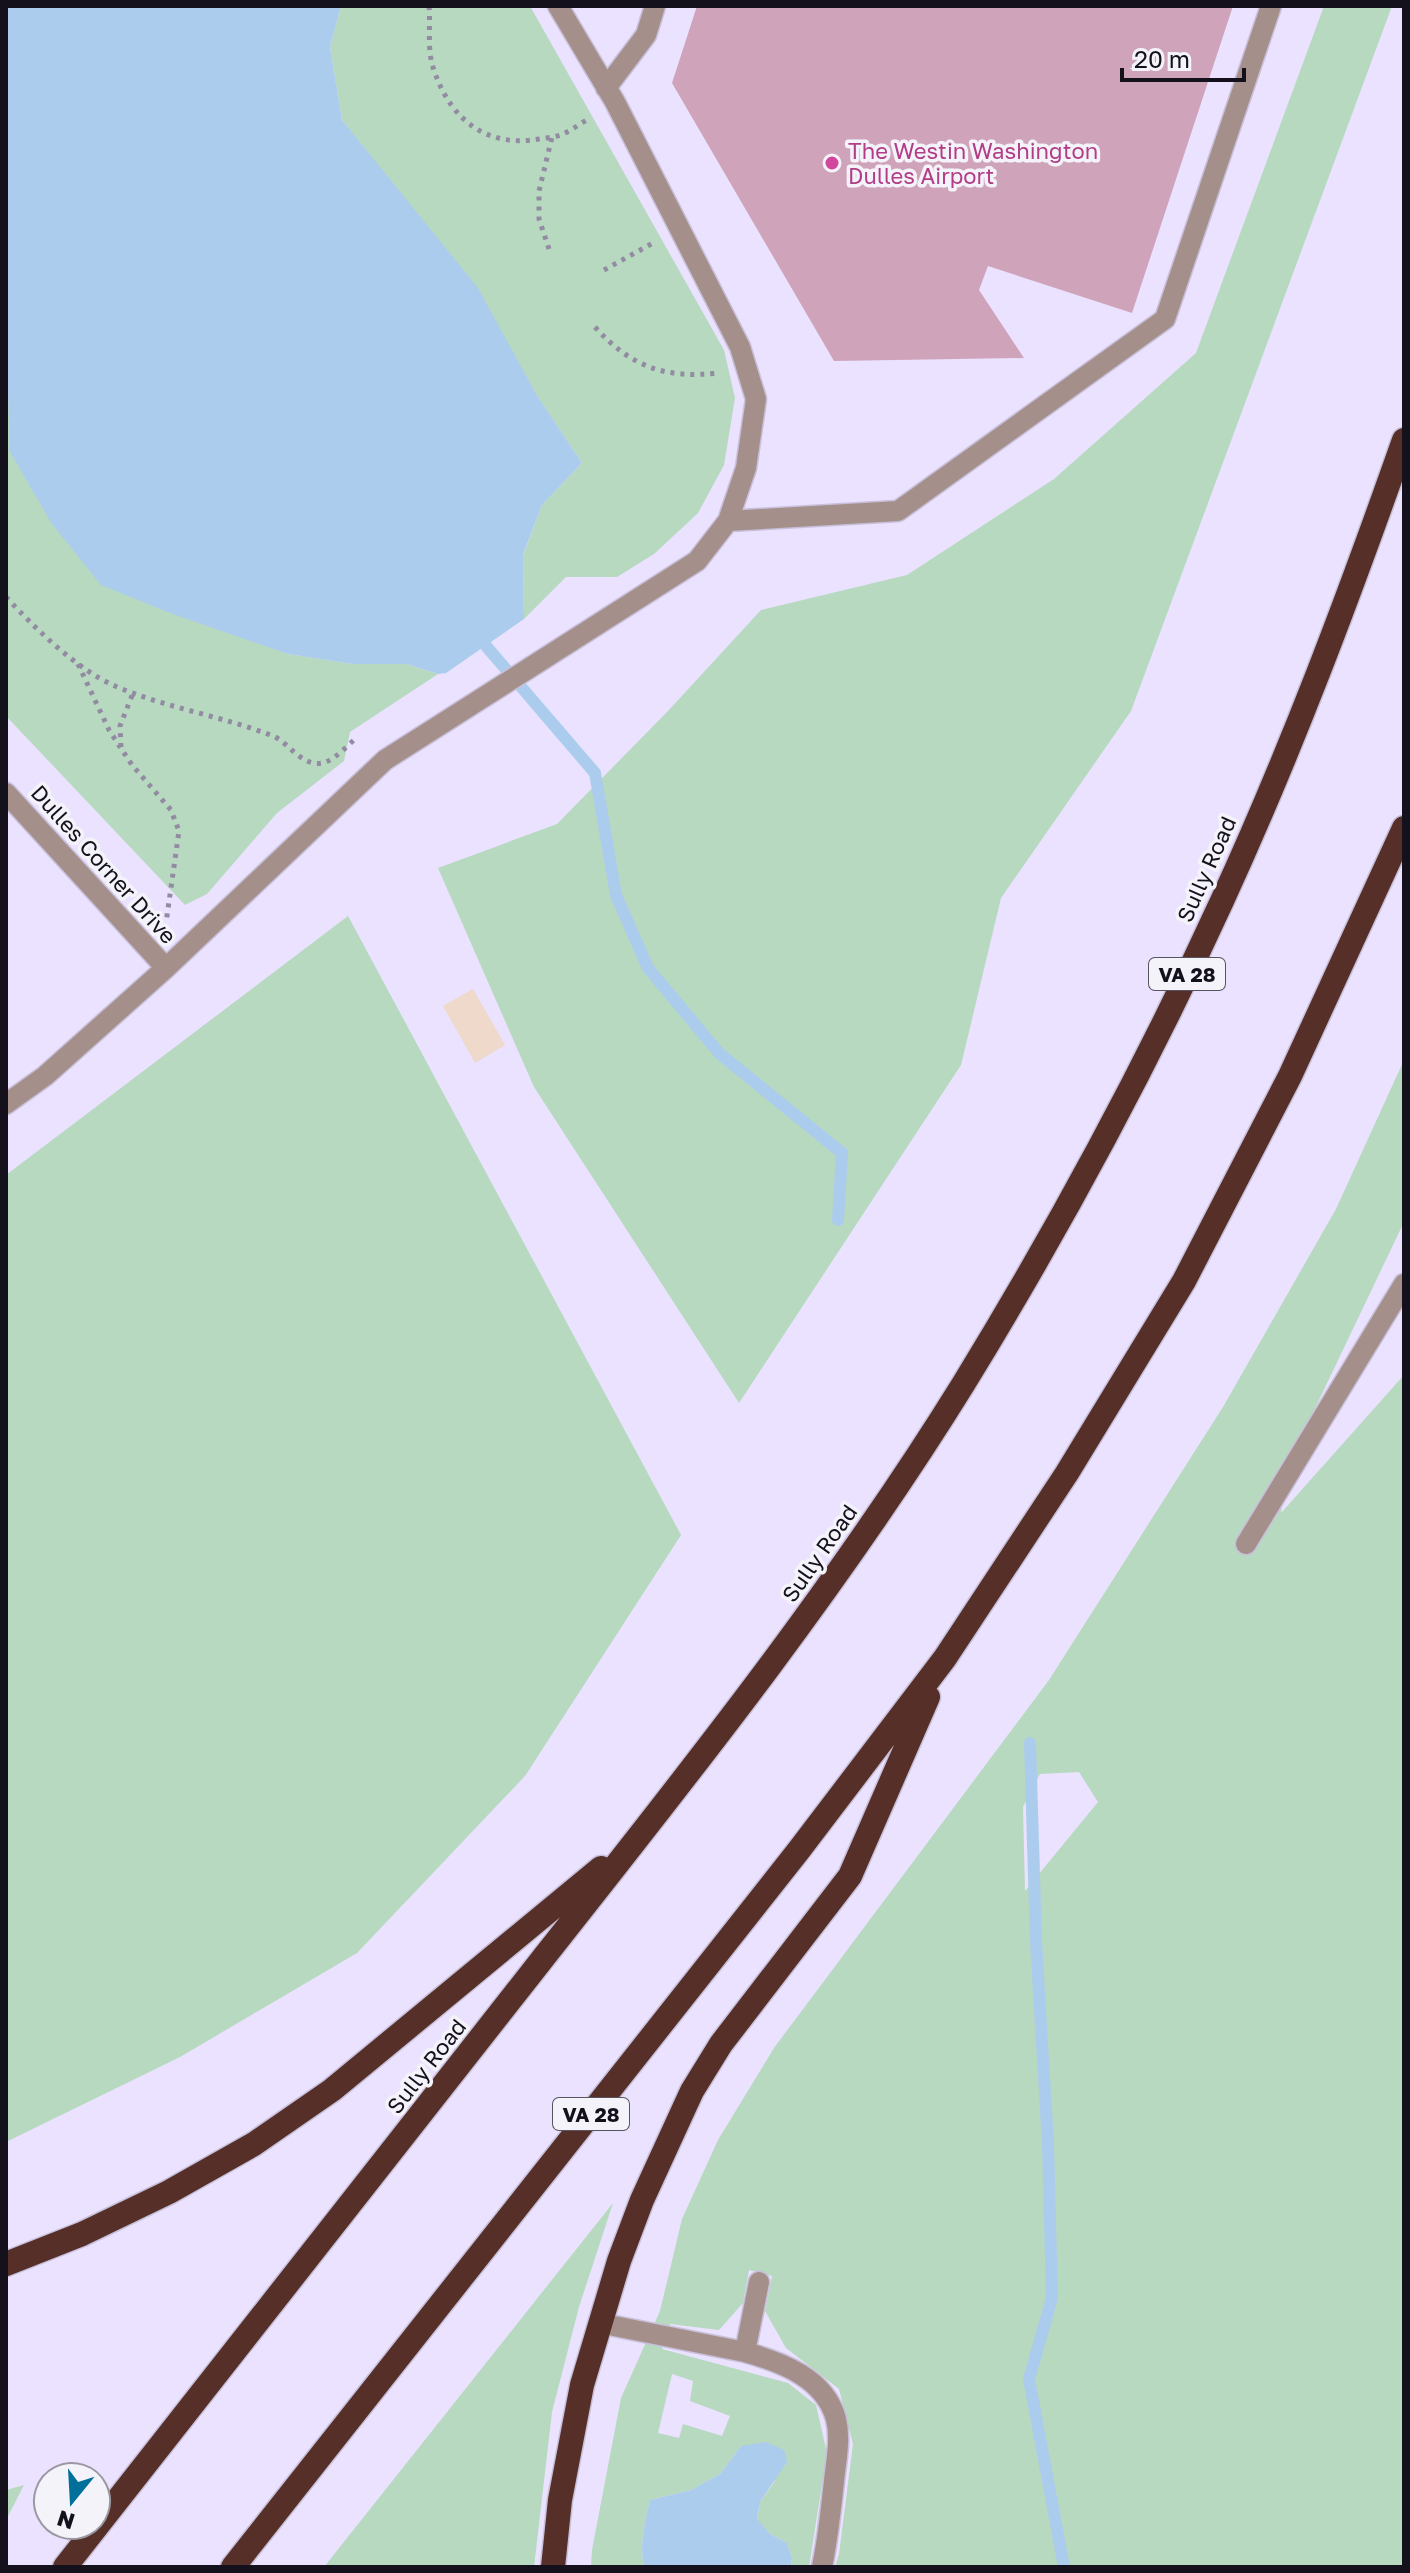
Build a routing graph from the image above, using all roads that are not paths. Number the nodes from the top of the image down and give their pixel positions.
1 (558, 6) edge
2 (655, 6) edge
3 (1271, 6) edge
4 (611, 95) junction
5 (1404, 440) edge
6 (728, 521) junction
7 (6, 793) edge
8 (1404, 828) edge
9 (166, 968) junction
10 (6, 1104) edge
11 (1404, 1284) edge
12 (1246, 1544) dead end
13 (945, 1658) junction
14 (640, 1836) junction
15 (6, 2264) edge
16 (759, 2282) dead end
17 (599, 2323) junction
18 (745, 2352) junction
19 (65, 2567) edge
20 (233, 2567) edge
21 (553, 2567) edge
22 (822, 2567) edge

1 - 4 lane, Dulles Corner Drive
2 - 4 lane
3 - 6 lane
4 - 6 lane, Dulles Corner Drive
5 - 14 highway, Sully Road / VA 28
6 - 9 lane, Dulles Corner Drive
7 - 9 lane, Dulles Corner Drive
8 - 13 highway, VA 28
9 - 10 lane, Dulles Corner Drive
11 - 12 lane
13 - 17 highway
13 - 20 highway, VA 28
14 - 15 highway
14 - 19 highway, Sully Road / VA 28
16 - 18 lane
17 - 18 lane
17 - 21 highway
18 - 22 lane

